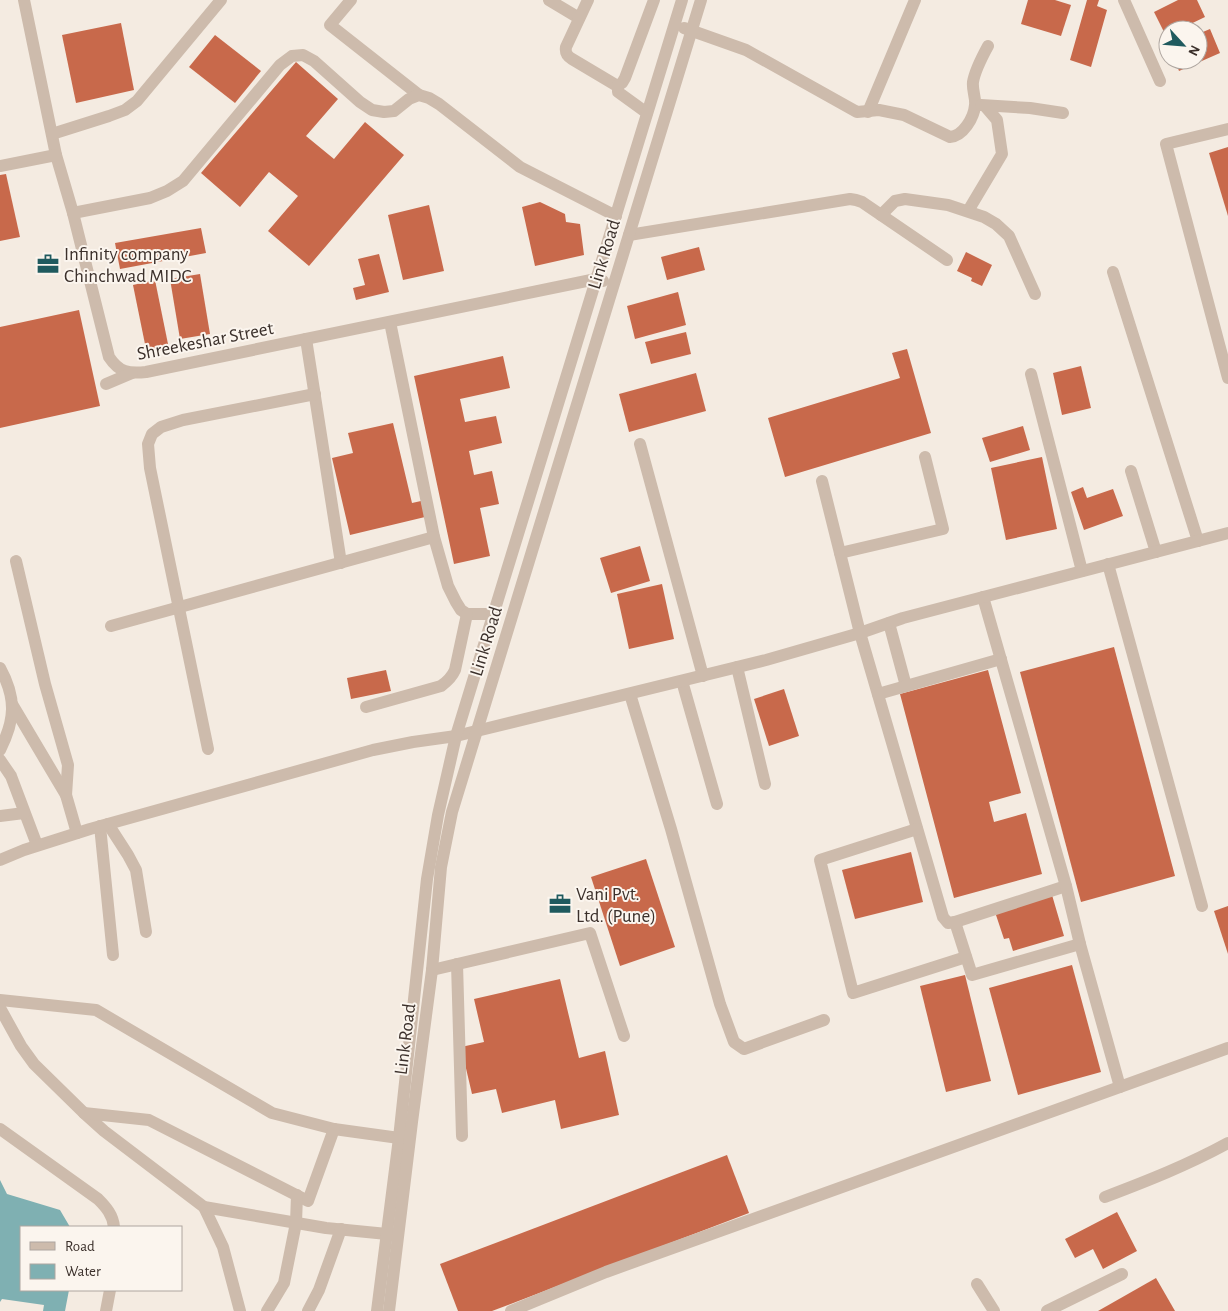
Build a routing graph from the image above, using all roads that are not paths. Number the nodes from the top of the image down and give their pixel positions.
1 (24, 0) edge
2 (221, 0) edge
3 (351, 0) edge
4 (549, 0) edge
5 (588, 0) edge
6 (654, 0) edge
7 (682, 0) edge
8 (701, 0) edge
9 (915, 0) edge
10 (1124, 0) edge
11 (579, 18) junction
12 (674, 25) junction
13 (691, 30) junction
14 (988, 46) dead end
15 (1160, 81) dead end
16 (618, 85) junction
17 (419, 95) junction
18 (980, 105) junction
19 (868, 112) junction
20 (647, 113) junction
21 (1064, 113) dead end
22 (1228, 129) edge
23 (52, 134) junction
24 (56, 155) junction
25 (0, 166) edge
26 (968, 211) junction
27 (72, 213) junction
28 (881, 215) junction
29 (616, 216) junction
30 (629, 235) junction
31 (947, 260) dead end
32 (1113, 272) dead end
33 (596, 279) junction
34 (614, 284) junction
35 (1035, 294) dead end
36 (390, 322) junction
37 (306, 339) junction
38 (132, 373) junction
39 (1031, 374) dead end
40 (1228, 378) edge
41 (106, 384) dead end
42 (314, 394) junction
43 (640, 444) dead end
44 (924, 456) dead end
45 (1131, 471) dead end
46 (822, 481) dead end
47 (1228, 534) edge
48 (434, 537) junction
49 (1198, 541) junction
50 (1156, 552) junction
51 (840, 553) junction
52 (16, 561) dead end
53 (341, 563) junction
54 (1108, 564) junction
55 (1082, 571) junction
56 (983, 597) junction
57 (179, 608) junction
58 (467, 614) junction
59 (493, 614) junction
60 (889, 623) junction
61 (111, 626) dead end
62 (860, 633) junction
63 (1001, 659) junction
64 (737, 667) junction
65 (0, 668) edge
66 (703, 676) junction
67 (682, 681) junction
68 (906, 686) junction
69 (630, 694) junction
70 (878, 694) junction
71 (12, 704) junction
72 (366, 707) dead end
73 (477, 731) junction
74 (456, 736) junction
75 (208, 749) dead end
76 (0, 750) edge
77 (0, 760) edge
78 (765, 784) dead end
79 (66, 795) junction
80 (717, 804) dead end
81 (24, 813) junction
82 (0, 816) edge
83 (104, 825) junction
84 (917, 829) junction
85 (77, 833) junction
86 (38, 845) junction
87 (0, 860) edge
88 (1066, 886) junction
89 (1202, 906) dead end
90 (955, 922) junction
91 (146, 932) dead end
92 (1080, 944) junction
93 (113, 955) dead end
94 (966, 958) junction
95 (457, 964) junction
96 (432, 970) junction
97 (0, 1000) edge
98 (0, 1008) edge
99 (824, 1020) dead end
100 (624, 1036) dead end
101 (1228, 1048) edge
102 (1120, 1087) junction
103 (84, 1113) junction
104 (0, 1129) edge
105 (334, 1129) junction
106 (405, 1136) junction
107 (462, 1136) dead end
108 (1227, 1146) edge
109 (297, 1195) junction
110 (1105, 1197) dead end
111 (204, 1207) junction
112 (296, 1223) junction
113 (114, 1226) edge
114 (341, 1229) junction
115 (387, 1234) junction
116 (1122, 1274) dead end
117 (977, 1284) dead end
118 (110, 1291) edge
119 (106, 1311) edge
120 (240, 1311) edge
121 (267, 1311) edge
122 (308, 1311) edge
123 (376, 1311) edge
124 (390, 1311) edge
125 (511, 1311) edge
126 (994, 1311) edge
127 (1047, 1311) edge

1 - 23 street, Shreekeshar Street
2 - 23 street
3 - 17 street
4 - 11 street
5 - 11 street
6 - 16 street
7 - 12 street, Link Road
8 - 13 street, Link Road
9 - 19 street
10 - 15 street
11 - 16 street
12 - 13 street
12 - 20 street, Link Road
13 - 19 street
13 - 30 street, Link Road
14 - 18 street
16 - 20 street
17 - 27 street
17 - 29 street
18 - 19 street
18 - 21 street
18 - 26 street
20 - 29 street, Link Road
22 - 40 street
23 - 24 street, Shreekeshar Street
24 - 25 street
24 - 27 street, Shreekeshar Street
26 - 28 street
26 - 35 street
27 - 38 street, Shreekeshar Street
28 - 30 street
28 - 31 street
29 - 33 street, Link Road
30 - 34 street, Link Road
32 - 49 street
33 - 34 street, Shreekeshar Street
33 - 36 street, Shreekeshar Street
33 - 59 street, Link Road
34 - 73 street, Link Road
36 - 37 street, Shreekeshar Street
36 - 48 street
37 - 38 street, Shreekeshar Street
37 - 42 street
38 - 41 street
39 - 55 street
42 - 53 street
42 - 57 street
43 - 66 street
44 - 51 street
45 - 50 street
46 - 51 street
47 - 49 street
48 - 53 street
48 - 58 street
49 - 50 street
50 - 54 street
51 - 62 street
52 - 79 street
53 - 57 street
54 - 55 street
54 - 89 street
55 - 56 street
56 - 60 street
56 - 63 street
57 - 61 street
57 - 75 street
58 - 59 street
58 - 72 street
59 - 74 street, Link Road
60 - 62 street
60 - 68 street
62 - 64 street
62 - 70 street
63 - 68 street
63 - 88 street
64 - 66 street
64 - 78 street
65 - 71 street
66 - 67 street
67 - 69 street
67 - 80 street
68 - 70 street
69 - 73 street
69 - 99 street
70 - 84 street
71 - 76 street
71 - 79 street
73 - 74 street
73 - 96 street, Link Road
74 - 83 street
74 - 106 street, Link Road
77 - 81 street
79 - 85 street
81 - 82 street
81 - 86 street
83 - 85 street
83 - 91 street
83 - 93 street
84 - 90 street
84 - 94 street
85 - 86 street
86 - 87 street
88 - 90 street
88 - 92 street
90 - 94 street
92 - 94 street
92 - 102 street
95 - 96 street
95 - 100 street
95 - 107 street
96 - 106 street, Link Road
97 - 105 street
98 - 103 street
101 - 102 street
102 - 125 street
103 - 109 street
103 - 111 street
104 - 113 street
105 - 106 street
105 - 109 street
106 - 115 street, Link Road
106 - 124 street, Link Road
108 - 110 street
109 - 112 street
111 - 112 street
111 - 120 street
112 - 114 street
112 - 121 street
114 - 115 street
114 - 122 street
115 - 123 street, Link Road
116 - 127 street
117 - 126 street
118 - 119 street

